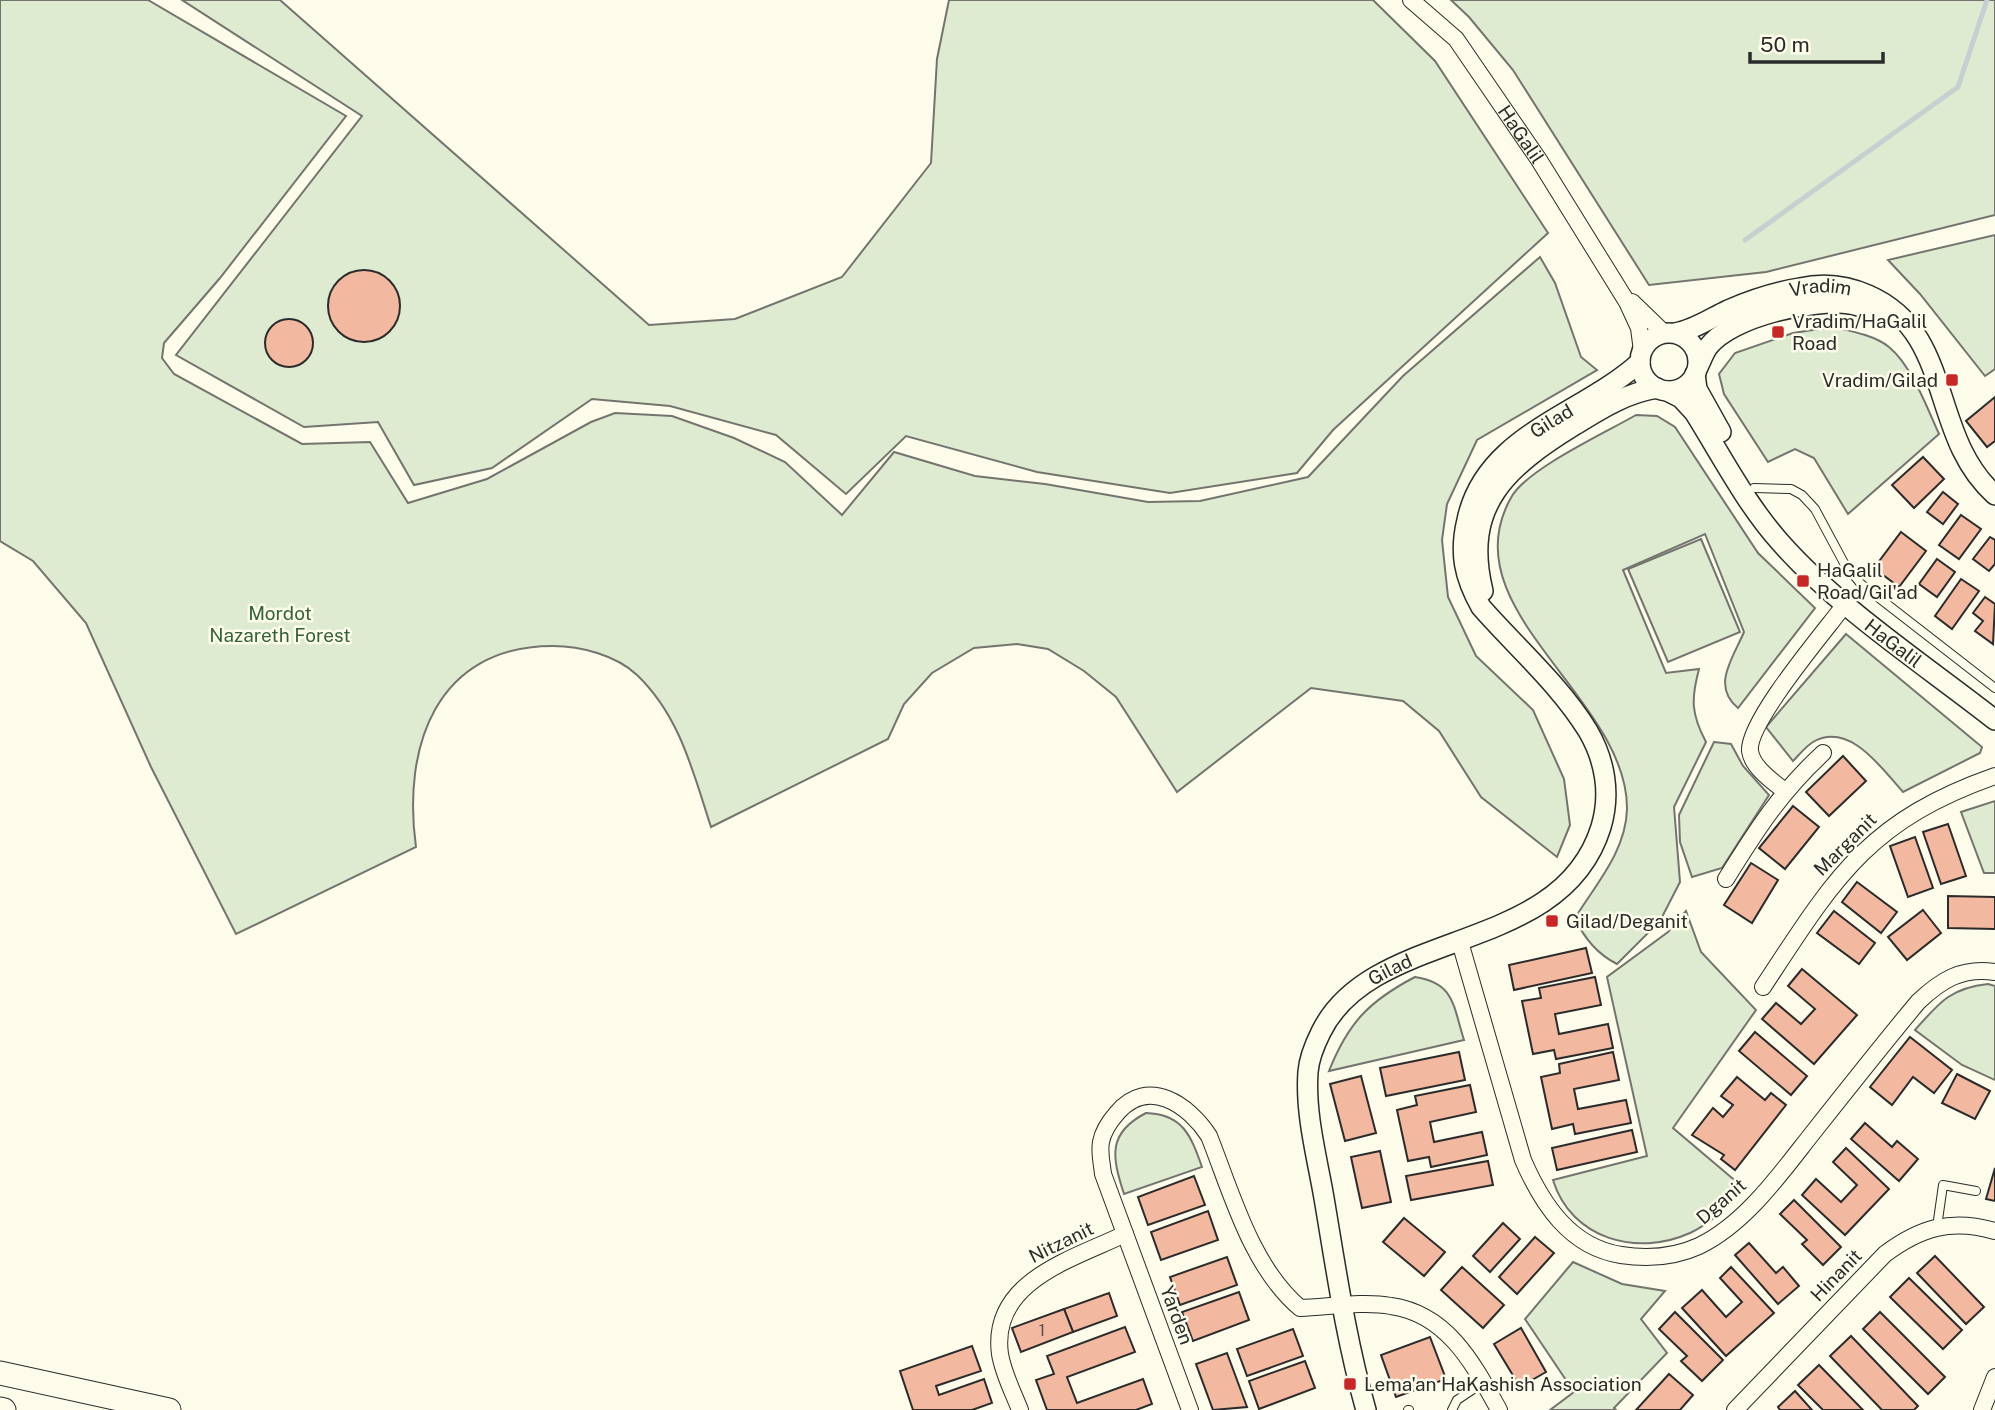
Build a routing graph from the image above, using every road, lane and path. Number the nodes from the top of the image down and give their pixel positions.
1 (1411, 0) edge
2 (1614, 282) junction
3 (1669, 333) junction
4 (1641, 356) junction
5 (1696, 370) junction
6 (1933, 373) junction
7 (1662, 390) junction
8 (1754, 488) junction
9 (1995, 495) edge
10 (1796, 559) junction
11 (1846, 603) junction
12 (1511, 640) junction
13 (1995, 688) edge
14 (1995, 720) edge
15 (1823, 753) dead end
16 (1995, 776) edge
17 (1785, 790) junction
18 (1726, 878) dead end
19 (1460, 942) junction
20 (1995, 972) edge
21 (1763, 987) dead end
22 (1976, 1191) dead end
23 (1937, 1227) junction
24 (1995, 1231) edge
25 (1125, 1234) junction
26 (1342, 1306) junction
27 (0, 1373) edge
28 (1995, 1377) edge
29 (1484, 1382) junction
30 (169, 1410) edge
31 (1020, 1410) edge
32 (1190, 1410) edge
33 (1366, 1410) edge
34 (1452, 1410) edge
35 (1499, 1410) edge
36 (1735, 1410) edge
37 (1982, 1410) edge

1 - 2 street, HaGalil
2 - 3 street, HaGalil
2 - 4 street, HaGalil
3 - 4 street
3 - 5 street
3 - 6 street, Vradim
4 - 7 street
4 - 12 street, Gilad
5 - 6 street, Vradim
5 - 7 street
5 - 8 street, HaGalil
6 - 9 street, Vradim
7 - 10 street, HaGalil
7 - 12 street, Gilad
8 - 10 street, HaGalil
8 - 13 lane
10 - 11 street, HaGalil
11 - 14 street, HaGalil
11 - 17 street
12 - 19 street, Gilad
15 - 17 street
16 - 21 street, Marganit
17 - 18 street
19 - 20 street, Dganit
19 - 26 street, Gilad
22 - 23 lane
23 - 24 street, Hinanit
23 - 36 street, Hinanit
25 - 26 street, Yarden
25 - 31 street, Nitzanit
25 - 32 street, Yarden
26 - 29 street
26 - 33 street, Gilad
27 - 30 main road
28 - 37 street
29 - 34 lane
29 - 35 street

